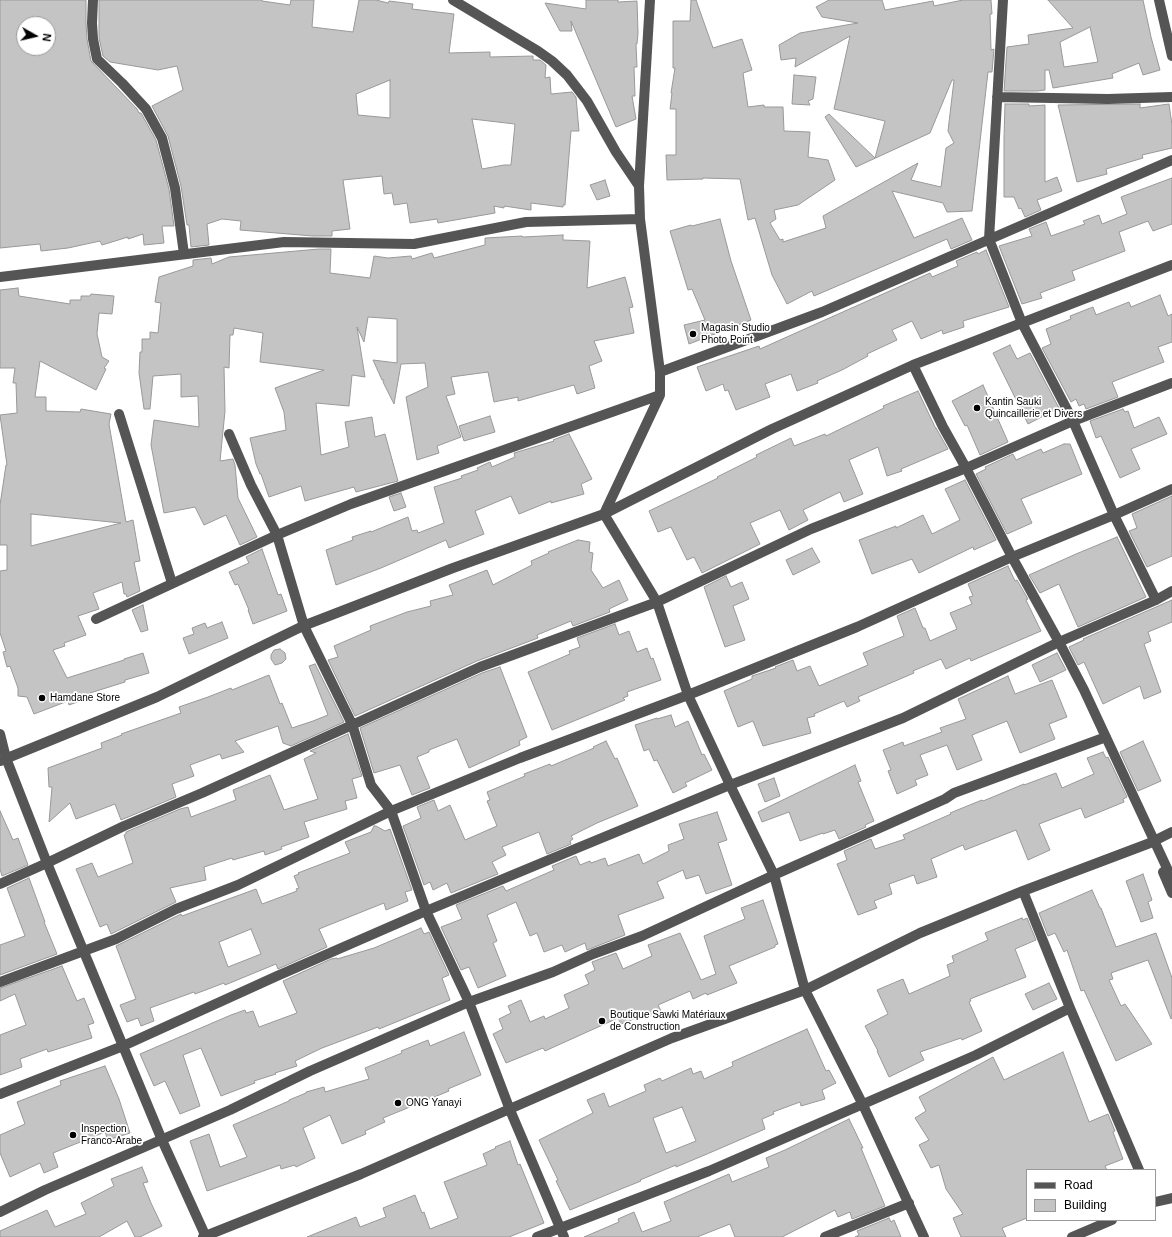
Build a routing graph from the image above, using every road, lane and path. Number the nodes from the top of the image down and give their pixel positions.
1 (93, 0) edge
2 (453, 0) edge
3 (650, 0) edge
4 (1004, 0) edge
5 (1159, 0) edge
6 (1172, 56) edge
7 (997, 97) junction
8 (1172, 97) edge
9 (1172, 160) edge
10 (639, 186) junction
11 (640, 220) junction
12 (989, 239) junction
13 (184, 254) junction
14 (1172, 266) edge
15 (0, 277) edge
16 (1022, 323) junction
17 (913, 365) junction
18 (660, 372) junction
19 (1172, 383) edge
20 (660, 395) junction
21 (119, 414) dead end
22 (1073, 421) junction
23 (229, 434) dead end
24 (966, 468) junction
25 (1172, 489) edge
26 (604, 514) junction
27 (1114, 515) junction
28 (277, 535) junction
29 (1012, 557) junction
30 (172, 583) junction
31 (1172, 591) edge
32 (1156, 600) junction
33 (657, 602) junction
34 (96, 619) dead end
35 (304, 626) junction
36 (1059, 642) junction
37 (688, 694) junction
38 (352, 724) junction
39 (0, 734) edge
40 (1106, 737) junction
41 (3, 760) edge
42 (730, 785) junction
43 (391, 811) junction
44 (1172, 832) edge
45 (1152, 842) junction
46 (47, 863) junction
47 (774, 875) junction
48 (1172, 879) edge
49 (0, 884) edge
50 (1023, 891) junction
51 (1172, 893) edge
52 (426, 911) junction
53 (84, 951) junction
54 (0, 982) edge
55 (804, 990) junction
56 (469, 1002) junction
57 (1070, 1008) junction
58 (123, 1046) junction
59 (0, 1094) edge
60 (863, 1105) junction
61 (510, 1110) junction
62 (162, 1140) junction
63 (1140, 1169) edge
64 (1172, 1198) edge
65 (1156, 1202) edge
66 (909, 1203) junction
67 (0, 1212) edge
68 (1110, 1221) edge
69 (561, 1232) edge
70 (205, 1237) edge
71 (537, 1237) edge
72 (825, 1237) edge
73 (924, 1237) edge
74 (1072, 1237) edge

1 - 13 street
2 - 10 street
3 - 10 street
4 - 7 street
5 - 6 street
7 - 8 street
7 - 12 street
9 - 12 street
10 - 11 street
11 - 13 street
11 - 18 street
12 - 16 street
12 - 18 street
13 - 15 street
14 - 16 street
16 - 17 street
16 - 22 street
17 - 24 street
17 - 26 street
18 - 20 street
19 - 22 street
20 - 26 street
20 - 28 street
21 - 30 street
22 - 24 street
22 - 27 street
23 - 28 street
24 - 29 street
24 - 33 street
25 - 27 street
26 - 33 street
26 - 35 street
27 - 29 street
27 - 32 street
28 - 30 street
28 - 35 street
29 - 36 street
29 - 37 street
30 - 34 street
31 - 32 street
32 - 36 street
33 - 37 street
33 - 38 street
35 - 38 street
35 - 41 street
36 - 40 street
36 - 42 street
37 - 42 street
37 - 43 street
38 - 43 street
38 - 46 street
39 - 41 street
40 - 45 street
40 - 47 street
41 - 46 street
42 - 47 street
42 - 52 street
43 - 52 street
43 - 53 street
44 - 45 street
45 - 48 street
45 - 50 street
45 - 51 street
46 - 49 street
46 - 53 street
47 - 55 street
47 - 56 street
50 - 55 street
50 - 57 street
52 - 56 street
52 - 58 street
53 - 54 street
53 - 58 street
55 - 60 street
55 - 61 street
56 - 61 street
56 - 62 street
57 - 60 street
57 - 63 street
58 - 59 street
58 - 62 street
60 - 66 street
60 - 69 street
61 - 69 street
61 - 70 street
62 - 67 street
62 - 70 street
64 - 65 street
66 - 72 street
66 - 73 street
68 - 74 street
69 - 71 street

